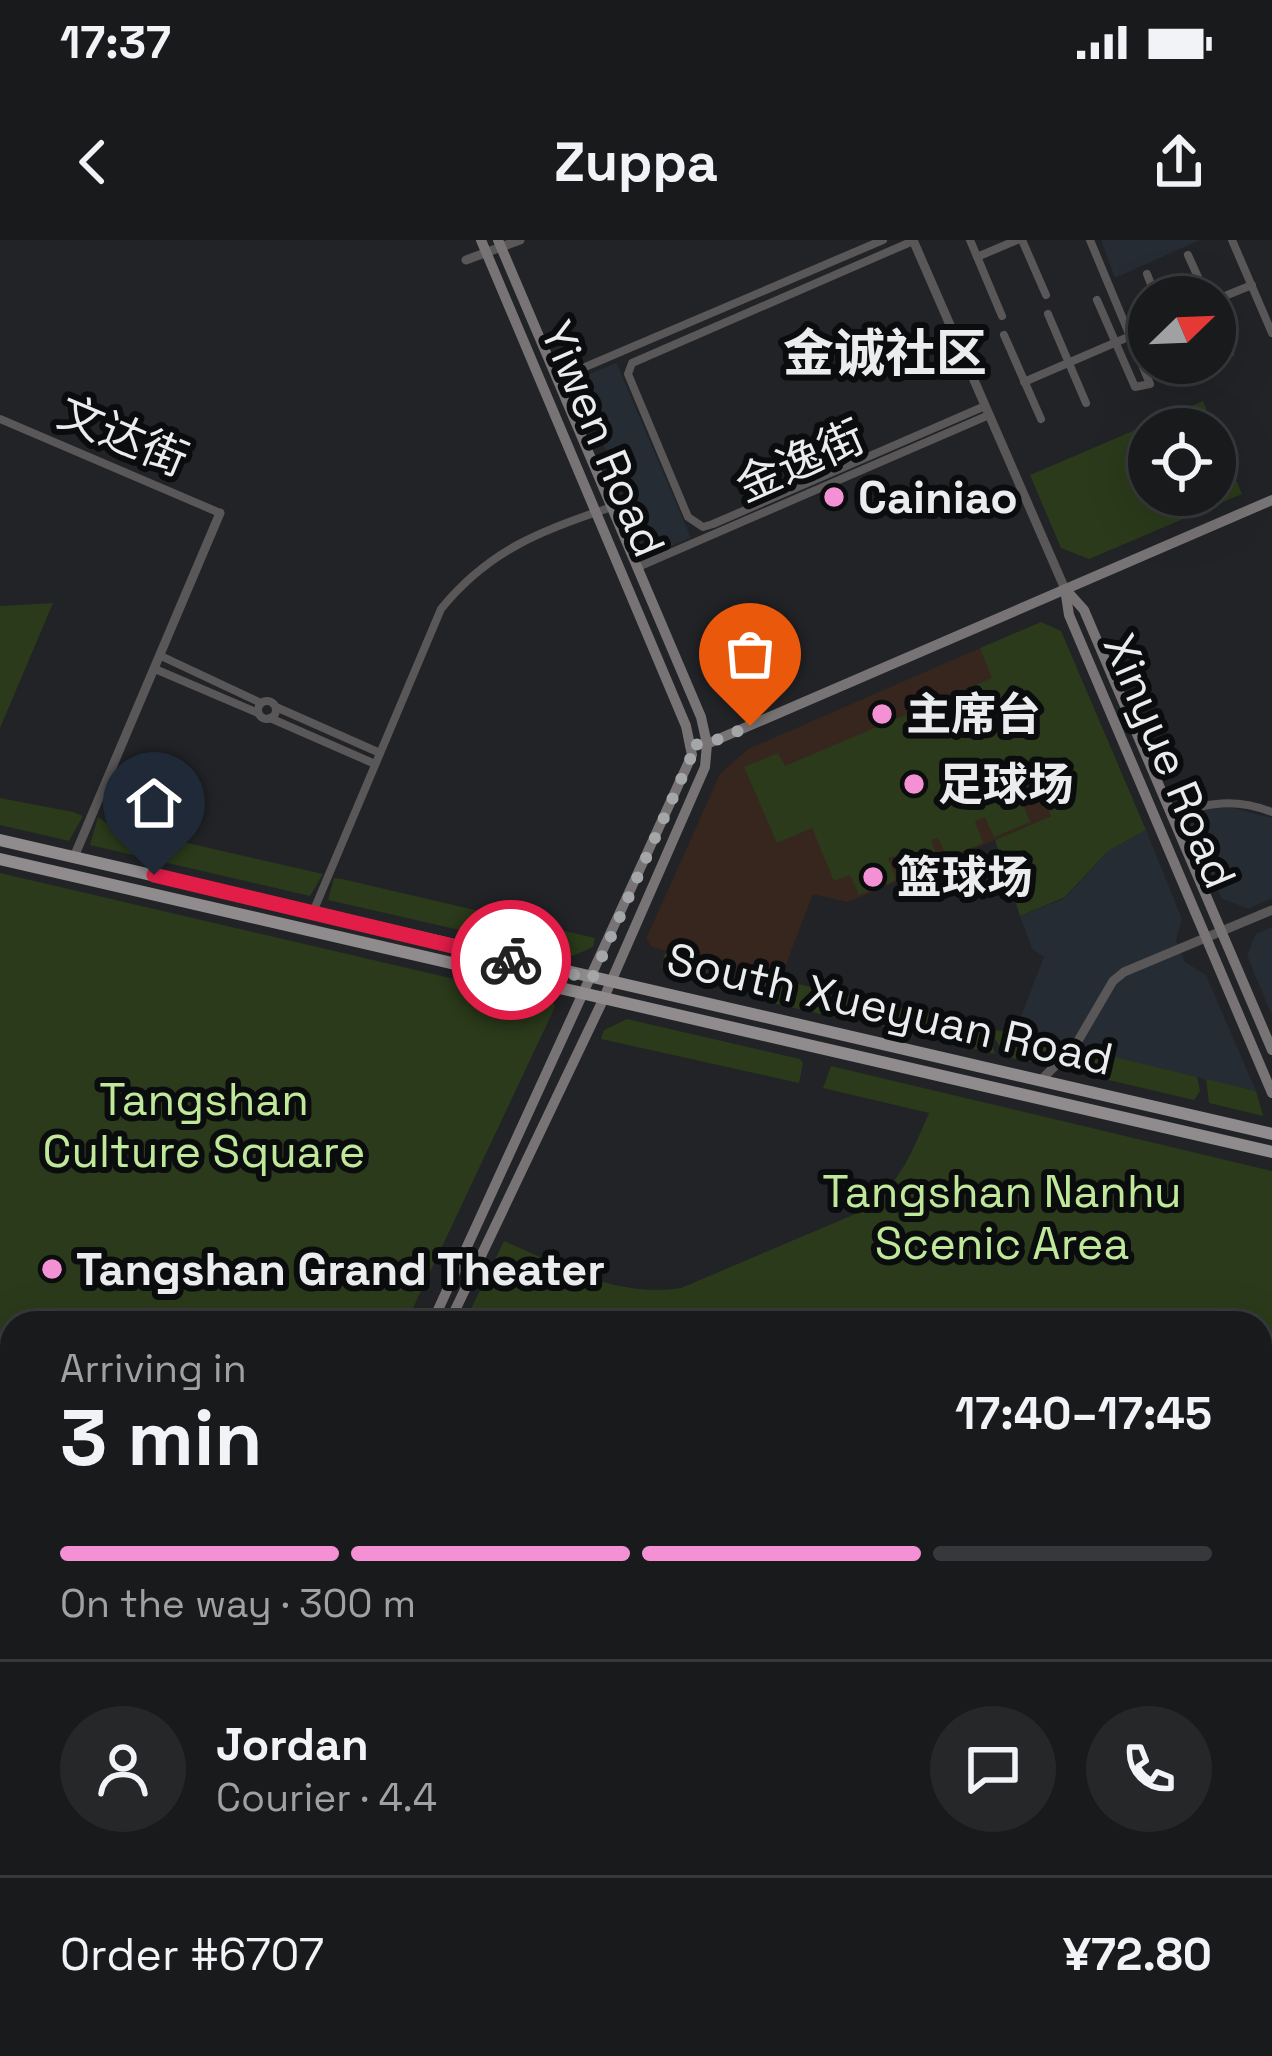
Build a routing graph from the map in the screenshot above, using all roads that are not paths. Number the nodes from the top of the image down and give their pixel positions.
1 (520, 240) edge
2 (883, 240) edge
3 (970, 240) edge
4 (1019, 240) edge
5 (1090, 240) edge
6 (913, 241) edge
7 (1232, 241) edge
8 (500, 244) edge
9 (483, 246) edge
10 (1189, 255) dead end
11 (976, 256) junction
12 (466, 260) dead end
13 (1198, 276) edge
14 (1252, 285) junction
15 (1236, 291) edge
16 (1046, 295) dead end
17 (1096, 300) dead end
18 (1048, 314) dead end
19 (1002, 316) dead end
20 (1128, 331) edge
21 (1272, 332) edge
22 (1004, 335) dead end
23 (1128, 337) edge
24 (1115, 343) junction
25 (1069, 362) junction
26 (1128, 371) edge
27 (557, 379) junction
28 (1024, 382) junction
29 (1086, 403) dead end
30 (987, 410) junction
31 (0, 419) edge
32 (1041, 419) dead end
33 (1272, 500) edge
34 (612, 506) junction
35 (595, 512) junction
36 (220, 513) joint
37 (638, 567) junction
38 (1065, 589) junction
39 (160, 656) junction
40 (155, 669) junction
41 (276, 706) junction
42 (260, 708) junction
43 (270, 718) junction
44 (707, 744) junction
45 (690, 745) junction
46 (380, 753) junction
47 (375, 764) junction
48 (1272, 812) edge
49 (1172, 816) junction
50 (0, 840) edge
51 (74, 856) junction
52 (0, 859) edge
53 (1272, 910) edge
54 (313, 913) junction
55 (1221, 932) junction
56 (1206, 938) junction
57 (592, 979) junction
58 (611, 982) junction
59 (584, 996) junction
60 (603, 1000) junction
61 (1272, 1050) edge
62 (1041, 1080) junction
63 (1272, 1093) edge
64 (1272, 1134) edge
65 (1272, 1152) edge
66 (438, 1311) edge
67 (455, 1311) edge

1 - 8 street
2 - 27 street
3 - 11 street
4 - 11 street
4 - 16 street
5 - 20 street
6 - 30 street, Xinyue Road
6 - 30 street
7 - 14 street
8 - 9 street
8 - 27 main road, Yiwen Road
9 - 12 street
9 - 35 main road, Yiwen Road
10 - 13 street
11 - 19 street
14 - 15 street
14 - 21 street
17 - 24 street
18 - 25 street
22 - 28 street
23 - 24 street
24 - 25 street
24 - 26 street
25 - 28 street
25 - 29 street
27 - 34 main road, Yiwen Road
28 - 32 street
30 - 37 street, 金逸街
30 - 38 street, Xinyue Road
31 - 36 street, 文达街
33 - 38 main road
34 - 35 street
34 - 37 main road, Yiwen Road
35 - 45 main road, Yiwen Road
35 - 46 street
36 - 39 street
37 - 44 main road, Yiwen Road
38 - 44 main road
38 - 49 main road, Xinyue Road
38 - 56 main road, Xinyue Road
39 - 40 street
39 - 42 street
40 - 42 street
40 - 51 street
41 - 42 street
41 - 43 street
41 - 46 street
42 - 43 street
43 - 47 street
44 - 45 main road
44 - 58 main road
45 - 57 main road
46 - 47 street
47 - 54 street
48 - 49 street
49 - 55 main road, Xinyue Road
50 - 51 main road, South Xueyuan Road
51 - 54 main road, South Xueyuan Road
52 - 59 main road, South Xueyuan Road
53 - 55 street
54 - 57 main road, South Xueyuan Road
55 - 56 street
55 - 61 main road, Xinyue Road
56 - 62 street
56 - 63 main road, Xinyue Road
57 - 58 main road, South Xueyuan Road
57 - 59 main road
58 - 60 main road
58 - 62 main road, South Xueyuan Road
59 - 60 main road, South Xueyuan Road
59 - 66 main road
60 - 65 main road, South Xueyuan Road
60 - 67 main road
62 - 64 main road, South Xueyuan Road

